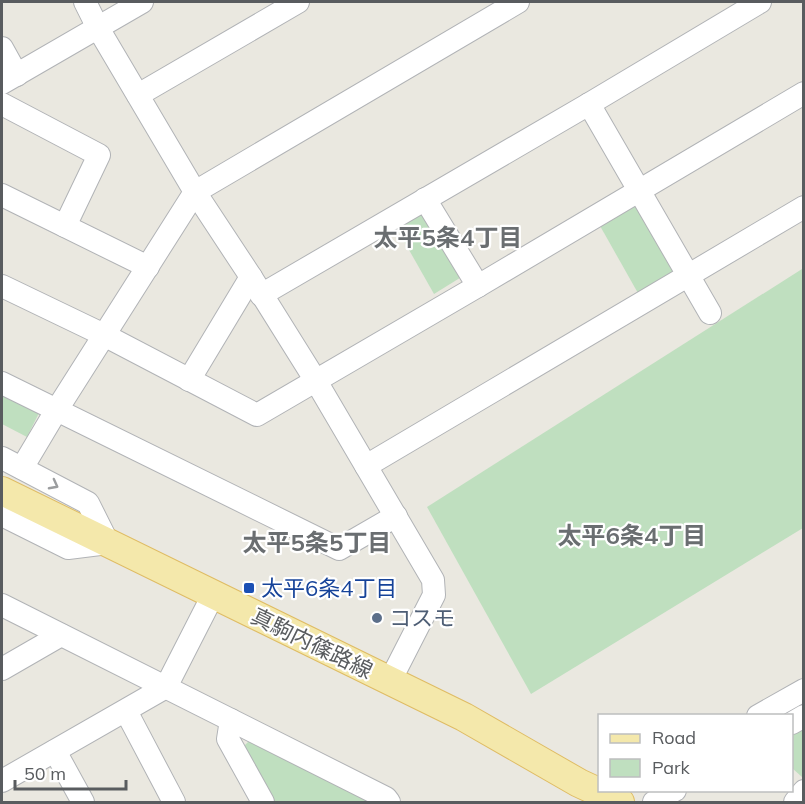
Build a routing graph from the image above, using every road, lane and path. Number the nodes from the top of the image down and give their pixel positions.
1 (85, 2) edge
2 (142, 2) edge
3 (298, 2) edge
4 (518, 2) edge
5 (760, 2) edge
6 (98, 28) junction
7 (2, 48) edge
8 (9, 79) edge
9 (804, 93) edge
10 (138, 95) junction
11 (2, 104) edge
12 (589, 104) junction
13 (640, 190) junction
14 (195, 192) junction
15 (2, 195) edge
16 (425, 199) junction
17 (804, 207) edge
18 (64, 226) junction
19 (148, 267) junction
20 (688, 275) junction
21 (2, 286) edge
22 (256, 286) junction
23 (478, 286) junction
24 (711, 313) dead end
25 (104, 336) junction
26 (189, 380) junction
27 (316, 381) junction
28 (2, 383) edge
29 (56, 411) junction
30 (12, 463) edge
31 (366, 466) junction
32 (2, 491) edge
33 (2, 515) edge
34 (396, 516) junction
35 (108, 543) junction
36 (213, 595) junction
37 (2, 605) edge
38 (61, 635) junction
39 (2, 669) edge
40 (390, 681) junction
41 (166, 687) junction
42 (804, 690) edge
43 (126, 711) junction
44 (762, 714) edge
45 (231, 720) junction
46 (55, 751) junction
47 (2, 781) edge
48 (598, 791) edge
49 (599, 792) edge
50 (672, 792) edge
51 (615, 799) edge
52 (83, 802) edge
53 (174, 802) edge
54 (263, 802) edge
55 (389, 802) edge
56 (654, 802) edge

1 - 6 street
2 - 6 street
3 - 10 street
4 - 14 street
5 - 12 street
6 - 8 street
6 - 10 street
7 - 8 street
9 - 13 street
10 - 14 street
11 - 18 street
12 - 13 street
12 - 16 street
13 - 20 street
13 - 23 street
14 - 19 street
14 - 22 street
15 - 18 street
16 - 22 street
16 - 23 street
17 - 20 street
18 - 19 street
19 - 25 street
20 - 24 street
20 - 31 street
21 - 25 street
22 - 26 street
22 - 27 street
23 - 27 street
25 - 26 street
25 - 29 street
26 - 27 street
27 - 31 street
28 - 29 street
29 - 30 street
29 - 34 street
30 -> 35 street
31 - 34 street
32 - 35 main road, 真駒内篠路線
33 - 35 street
34 - 40 street
35 - 36 main road, 真駒内篠路線
36 - 40 main road, 真駒内篠路線
36 - 41 street
37 - 38 street
38 - 39 street
38 - 41 street
40 - 48 main road, 真駒内篠路線
41 - 43 street
41 - 45 street
42 - 44 street
43 - 46 street
43 - 53 street
45 - 54 street
45 - 55 street
46 - 47 street
46 - 52 street
49 - 51 main road, 真駒内篠路線
50 - 56 street

